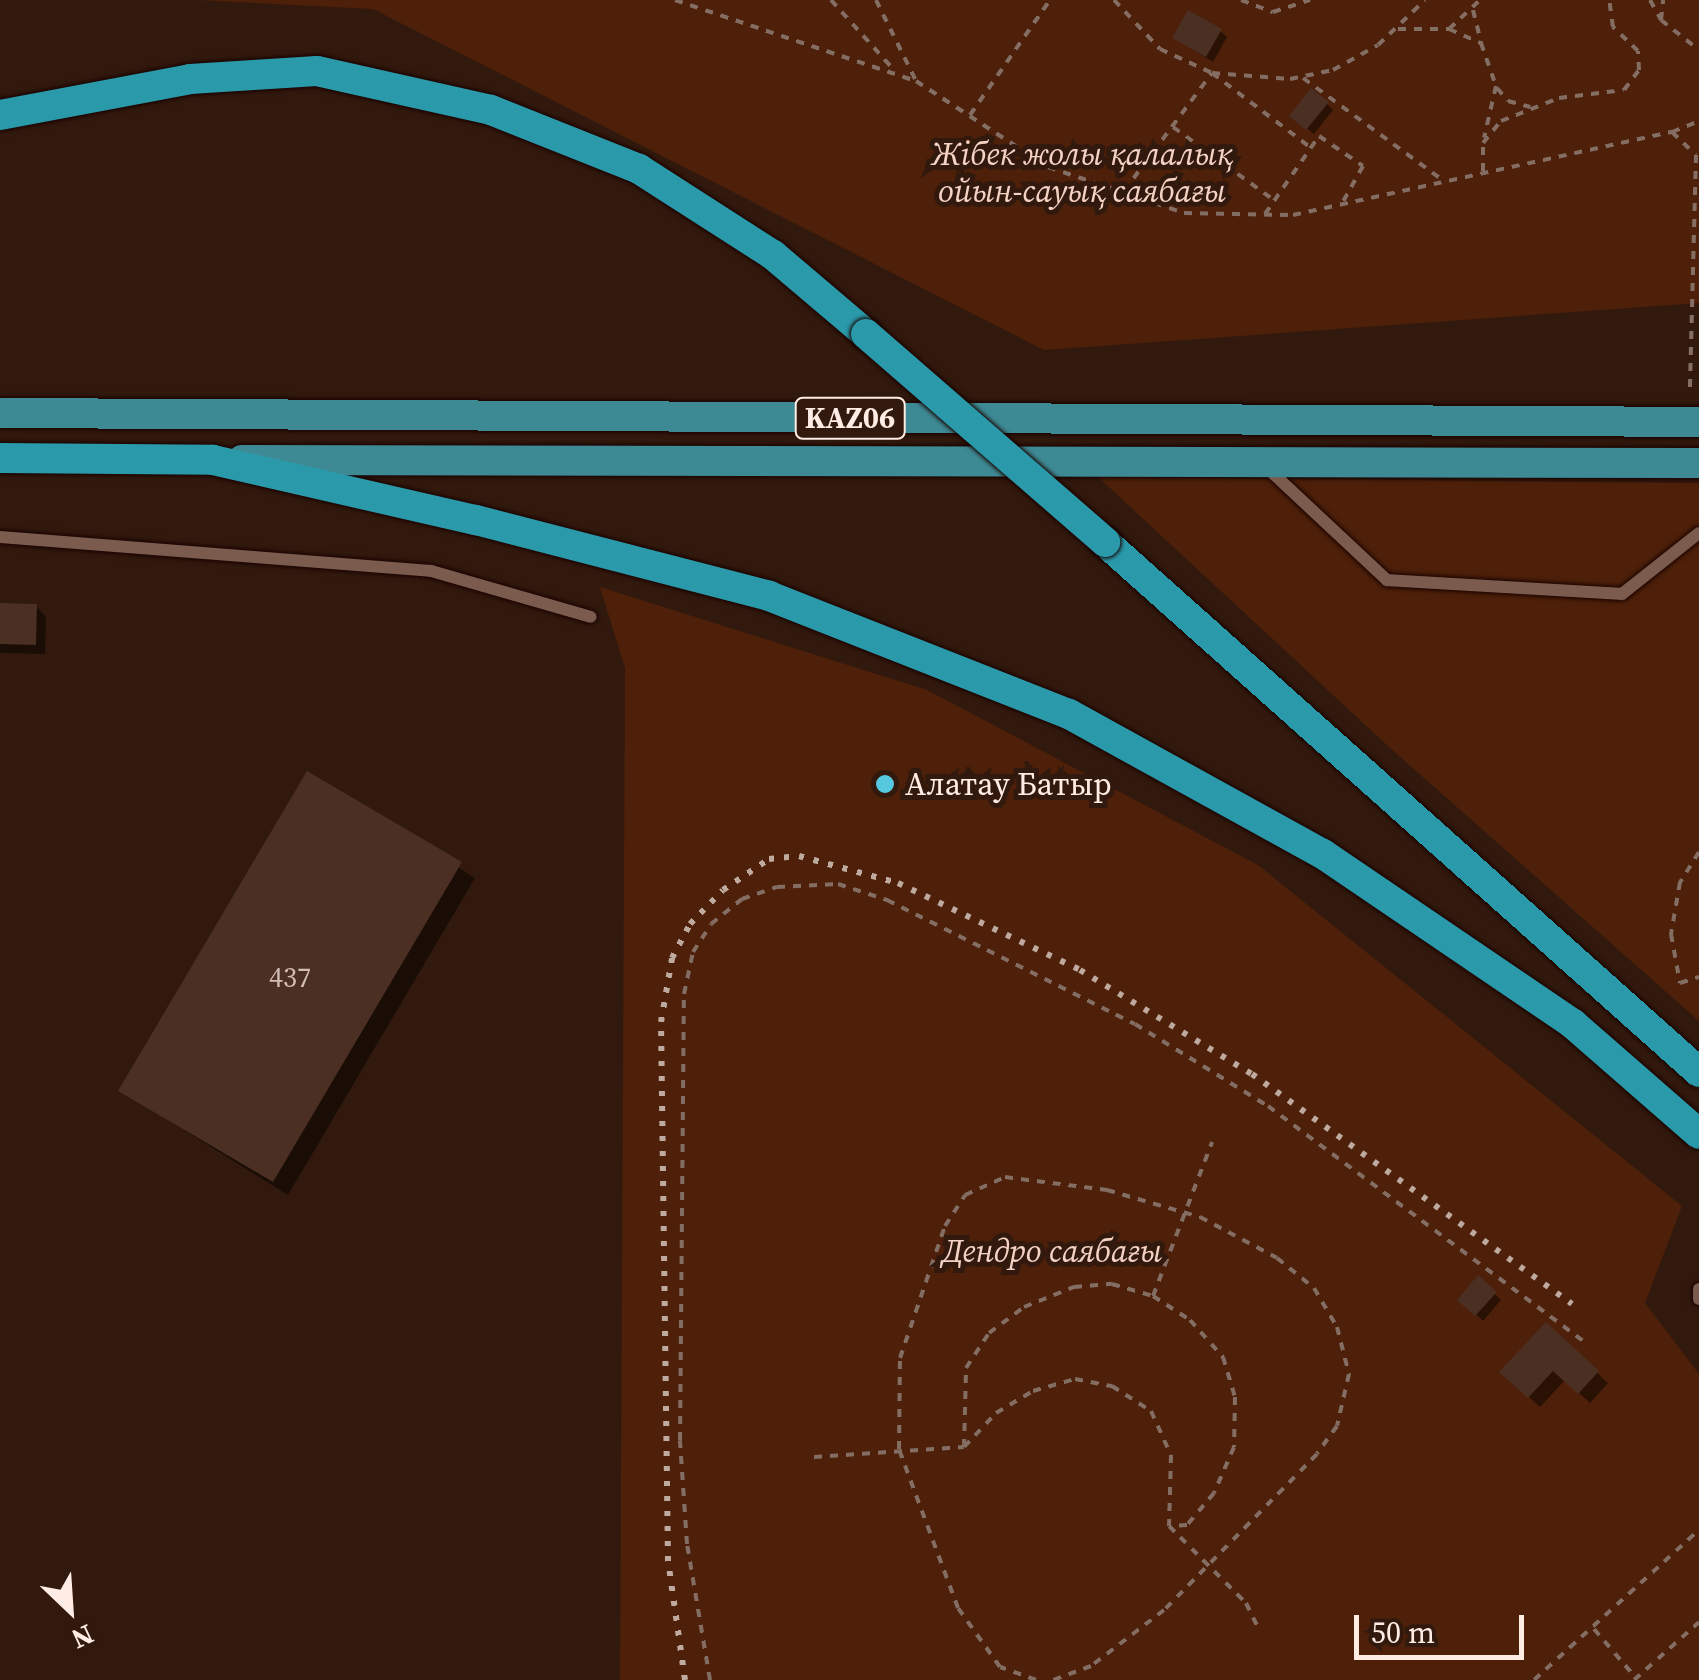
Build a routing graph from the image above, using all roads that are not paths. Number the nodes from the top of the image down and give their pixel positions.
1 (0, 115) edge
2 (0, 413) edge
3 (1699, 422) edge
4 (0, 458) edge
5 (212, 460) junction
6 (1260, 461) junction
7 (1699, 462) edge
8 (1699, 533) edge
9 (0, 538) edge
10 (591, 616) dead end
11 (1699, 1072) edge
12 (1699, 1134) edge
13 (1699, 1289) edge
14 (1699, 1299) edge

1 - 11 highway, KАZ06, bridge
2 - 3 main road, KАZ06
4 - 5 highway, KАZ06
5 - 6 main road, KАZ06
5 - 12 highway, KАZ06
6 - 7 main road, KАZ06
6 - 8 lane
9 - 10 lane
13 - 14 lane

